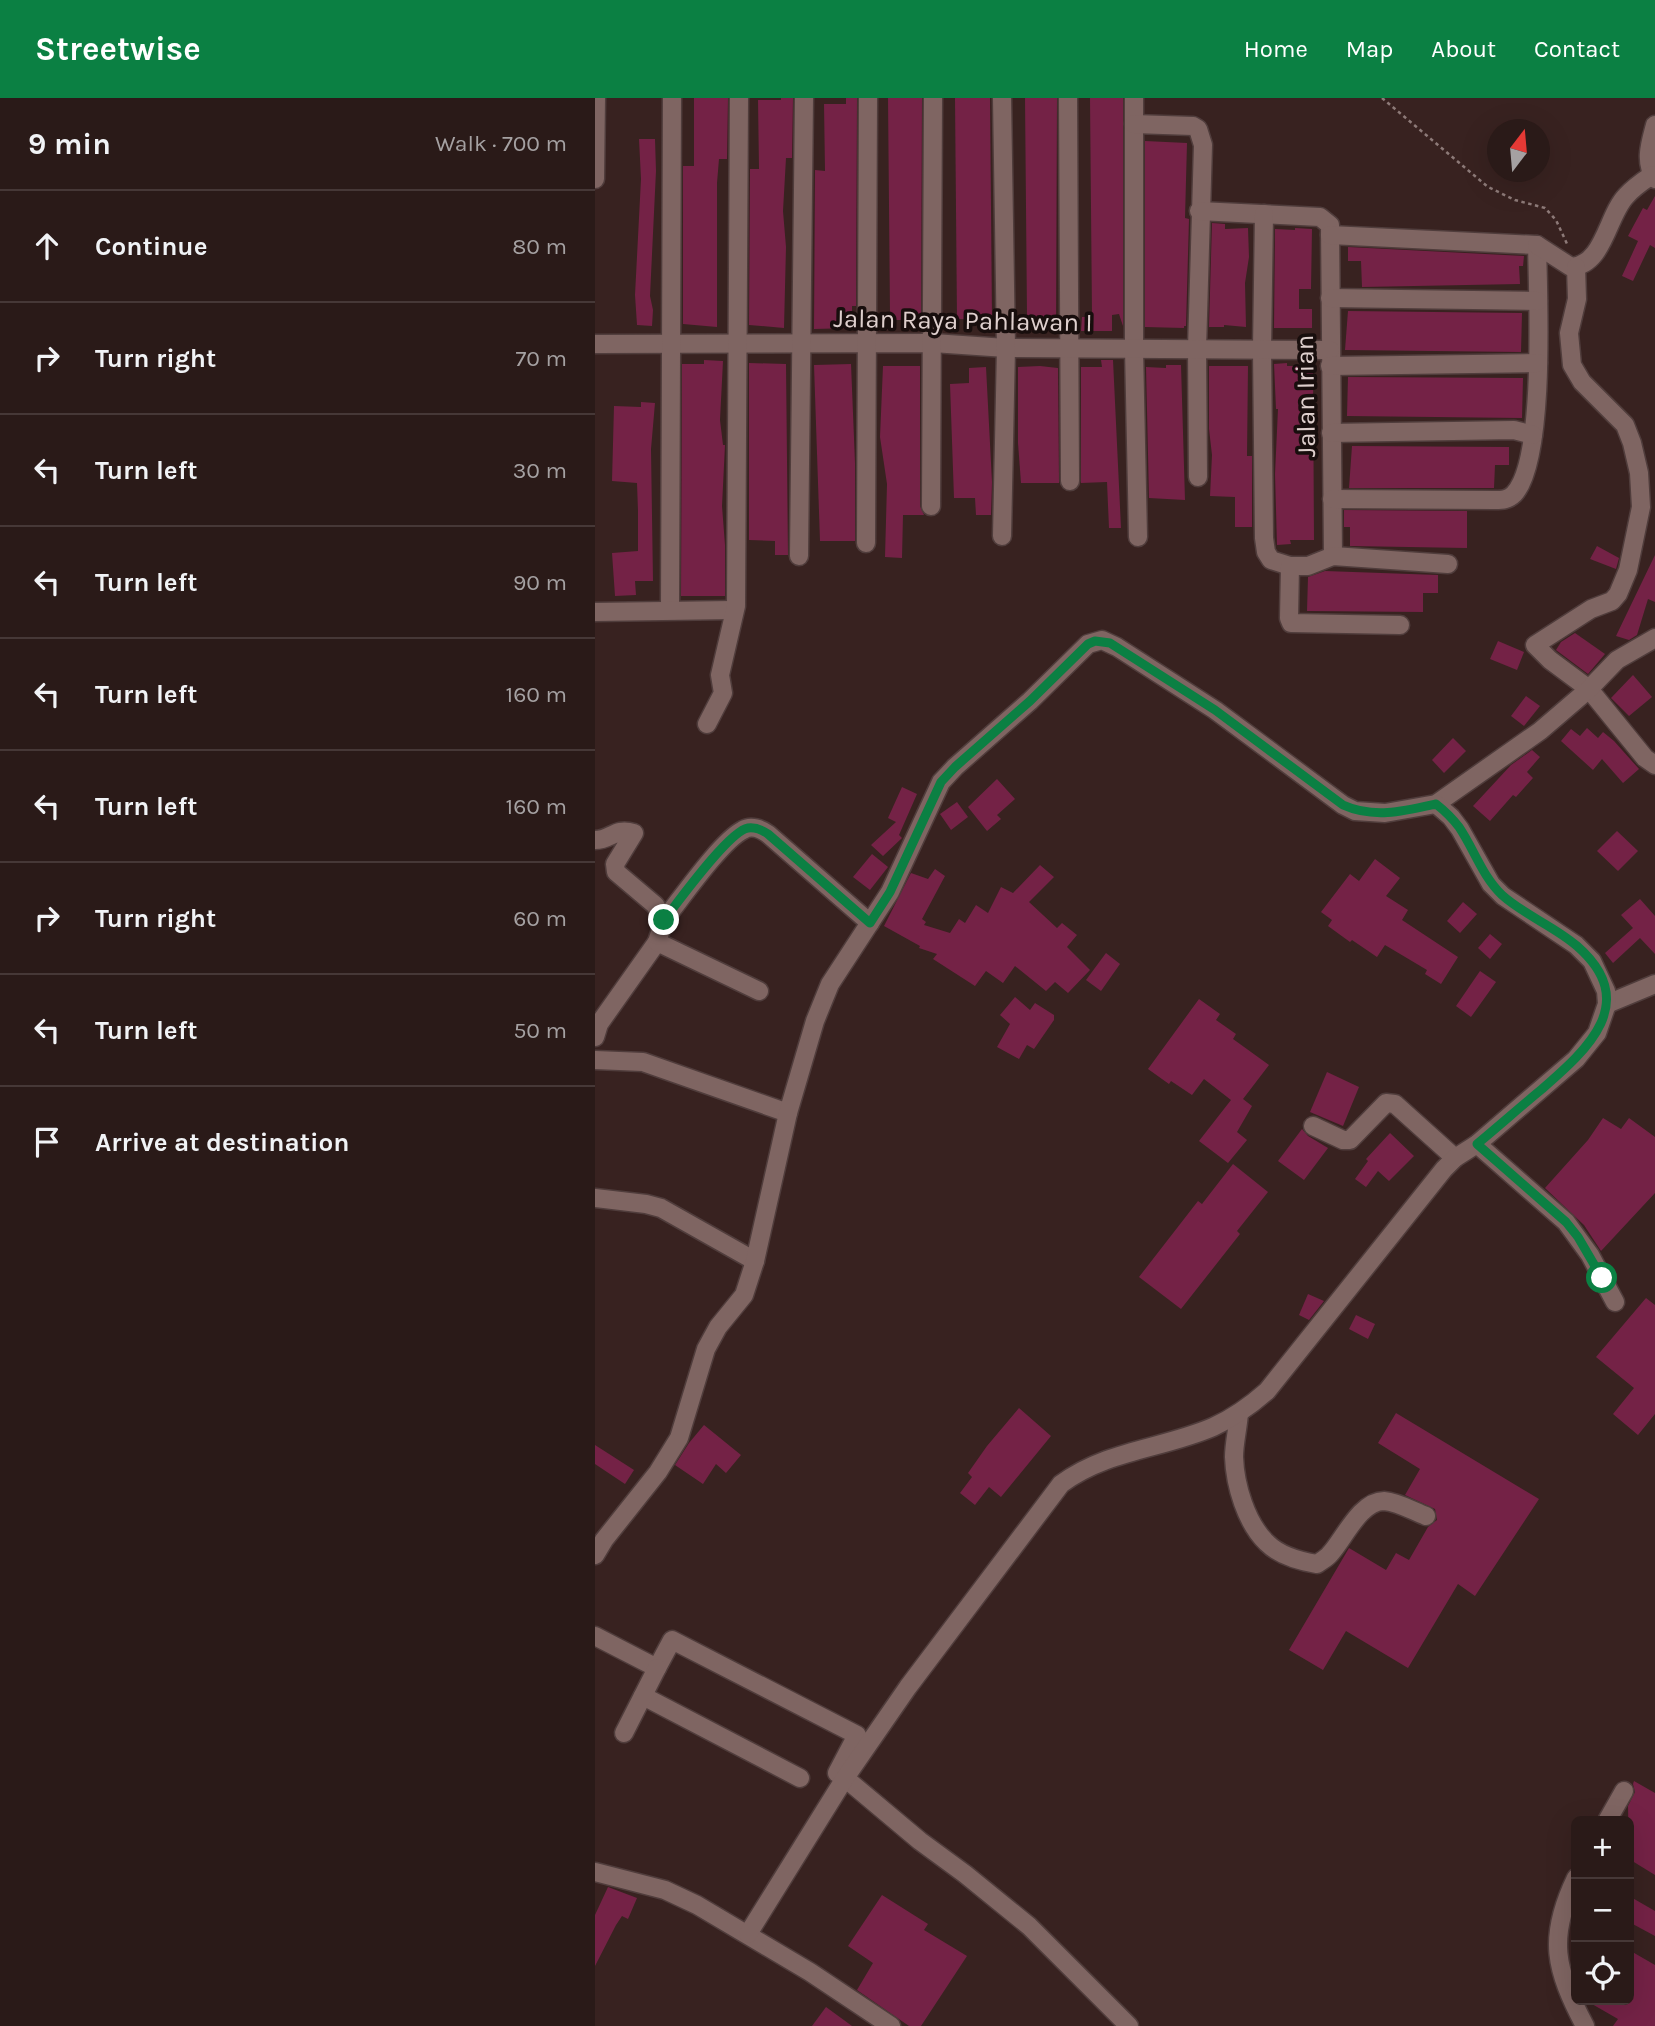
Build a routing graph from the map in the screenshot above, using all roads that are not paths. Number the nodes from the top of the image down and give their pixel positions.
1 (596, 98) edge
2 (672, 98) edge
3 (739, 98) edge
4 (804, 98) edge
5 (868, 98) edge
6 (933, 98) edge
7 (1002, 98) edge
8 (1068, 98) edge
9 (1134, 98) edge
10 (1134, 124) junction
11 (1655, 125) edge
12 (1654, 177) edge
13 (595, 179) edge
14 (1199, 211) junction
15 (1264, 214) junction
16 (1330, 235) junction
17 (1528, 244) junction
18 (1576, 267) junction
19 (1329, 298) junction
20 (1538, 301) junction
21 (933, 343) junction
22 (595, 344) edge
23 (671, 344) junction
24 (736, 344) junction
25 (802, 344) junction
26 (867, 345) junction
27 (1006, 348) junction
28 (1071, 348) junction
29 (1134, 349) junction
30 (1197, 349) junction
31 (1262, 349) junction
32 (1330, 358) junction
33 (1538, 363) junction
34 (1331, 433) junction
35 (1533, 435) junction
36 (1198, 477) dead end
37 (1070, 481) dead end
38 (1332, 499) junction
39 (931, 506) dead end
40 (1002, 536) dead end
41 (1138, 537) dead end
42 (866, 543) dead end
43 (799, 556) dead end
44 (1333, 556) junction
45 (1448, 564) dead end
46 (1290, 566) junction
47 (670, 610) junction
48 (733, 610) junction
49 (595, 612) edge
50 (1400, 625) dead end
51 (1655, 638) edge
52 (1589, 689) junction
53 (707, 724) dead end
54 (1655, 765) edge
55 (1436, 804) junction
56 (595, 841) edge
57 (664, 920) junction
58 (870, 923) junction
59 (657, 942) junction
60 (1655, 984) edge
61 (759, 991) dead end
62 (1607, 1004) junction
63 (595, 1037) edge
64 (596, 1056) edge
65 (788, 1113) junction
66 (1313, 1126) dead end
67 (1477, 1144) junction
68 (1455, 1158) junction
69 (595, 1198) edge
70 (755, 1261) junction
71 (1615, 1302) dead end
72 (1239, 1413) junction
73 (1426, 1516) dead end
74 (595, 1555) edge
75 (595, 1636) edge
76 (657, 1668) junction
77 (643, 1696) junction
78 (624, 1732) dead end
79 (841, 1776) junction
80 (800, 1777) dead end
81 (1624, 1791) dead end
82 (1610, 1816) edge
83 (595, 1872) edge
84 (1576, 1879) edge
85 (748, 1934) junction
86 (891, 2026) edge
87 (1129, 2026) edge
88 (1585, 2026) edge

1 - 13 street
2 - 23 street
3 - 24 street
4 - 25 street
5 - 26 street
6 - 21 street
7 - 27 street
8 - 28 street
9 - 10 street
10 - 14 street
10 - 29 street
11 - 12 street
12 - 18 street
14 - 15 street
14 - 30 street
15 - 16 street
15 - 31 street
16 - 17 street
16 - 19 street, Jalan Irian
17 - 18 street
17 - 20 street
18 - 52 street
19 - 20 street
19 - 32 street, Jalan Irian
20 - 33 street
21 - 26 street, Jalan Raya Pahlawan I
21 - 27 street, Jalan Raya Pahlawan I
21 - 39 street
22 - 23 street, Jalan Raya Pahlawan I
23 - 24 street, Jalan Raya Pahlawan I
23 - 47 street
24 - 25 street, Jalan Raya Pahlawan I
24 - 48 street
25 - 26 street, Jalan Raya Pahlawan I
25 - 43 street
26 - 42 street
27 - 28 street, Jalan Raya Pahlawan I
27 - 40 street
28 - 29 street, Jalan Raya Pahlawan I
28 - 37 street
29 - 30 street, Jalan Raya Pahlawan I
29 - 41 street
30 - 31 street, Jalan Raya Pahlawan I
30 - 36 street
31 - 32 street, Jalan Raya Pahlawan I
31 - 46 street
32 - 33 street, Jalan Raya Pahlawan I
32 - 34 street, Jalan Irian
33 - 35 street
34 - 35 street
34 - 38 street, Jalan Irian
35 - 38 street
38 - 44 street, Jalan Irian
44 - 45 street
44 - 46 street
46 - 50 street
47 - 48 street
47 - 49 street
48 - 53 street
51 - 52 street
52 - 54 street
52 - 55 street
55 - 58 street
55 - 62 street
56 - 57 street
57 - 58 street
57 - 59 street
58 - 65 street
59 - 61 street
59 - 63 street
60 - 62 street
62 - 67 street
64 - 65 street
65 - 70 street
66 - 68 street
67 - 68 street
67 - 71 street
68 - 72 street
69 - 70 street
70 - 74 street
72 - 73 street
72 - 79 street
75 - 76 street
76 - 77 street
76 - 79 street
77 - 78 street
77 - 80 street
79 - 85 street
79 - 87 street
81 - 82 street
83 - 85 street
84 - 88 street
85 - 86 street

